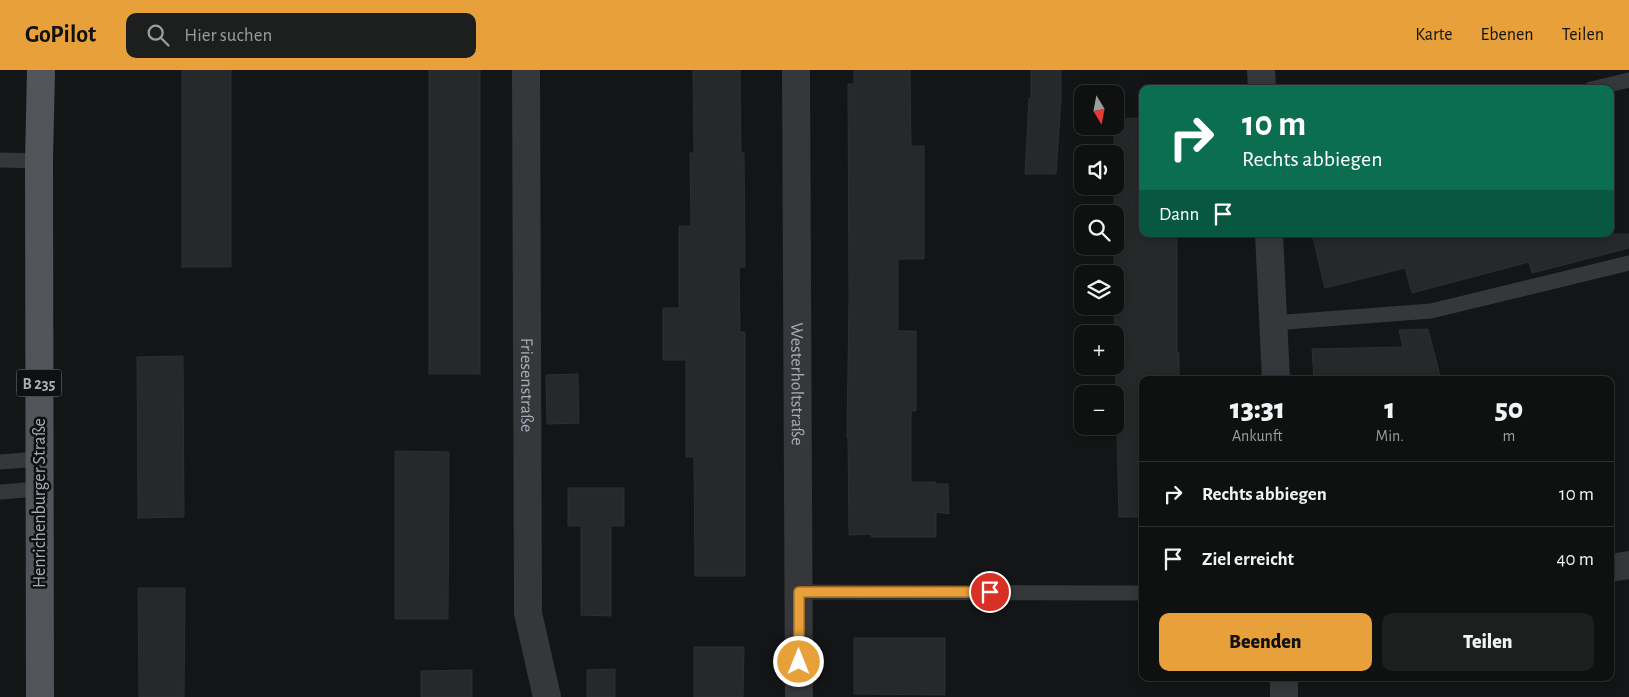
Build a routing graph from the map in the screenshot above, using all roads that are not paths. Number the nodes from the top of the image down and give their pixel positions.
1 (41, 70) edge
2 (526, 70) edge
3 (796, 70) edge
4 (1261, 70) edge
5 (1629, 80) edge
6 (1262, 85) edge
7 (1608, 85) edge
8 (0, 160) edge
9 (39, 161) junction
10 (1269, 237) edge
11 (1629, 263) edge
12 (1274, 323) junction
13 (1276, 376) edge
14 (39, 458) junction
15 (0, 462) edge
16 (39, 489) junction
17 (0, 492) edge
18 (1629, 566) edge
19 (1614, 568) edge
20 (799, 592) junction
21 (1139, 593) edge
22 (1284, 681) edge
23 (40, 697) edge
24 (547, 697) edge
25 (799, 697) edge
26 (1284, 697) edge

1 - 9 main road, Henrichenburger Straße / B 235
2 - 24 street, Friesenstraße
3 - 20 street, Westerholtstraße
4 - 6 street
5 - 7 lane
8 - 9 lane
9 - 14 main road, Henrichenburger Straße / B 235
10 - 12 street
11 - 12 lane
12 - 13 street
14 - 15 lane
14 - 16 main road, Henrichenburger Straße / B 235
16 - 17 lane
16 - 23 main road, Henrichenburger Straße / B 235
18 - 19 street
20 - 21 lane
20 - 25 street, Westerholtstraße
22 - 26 street

